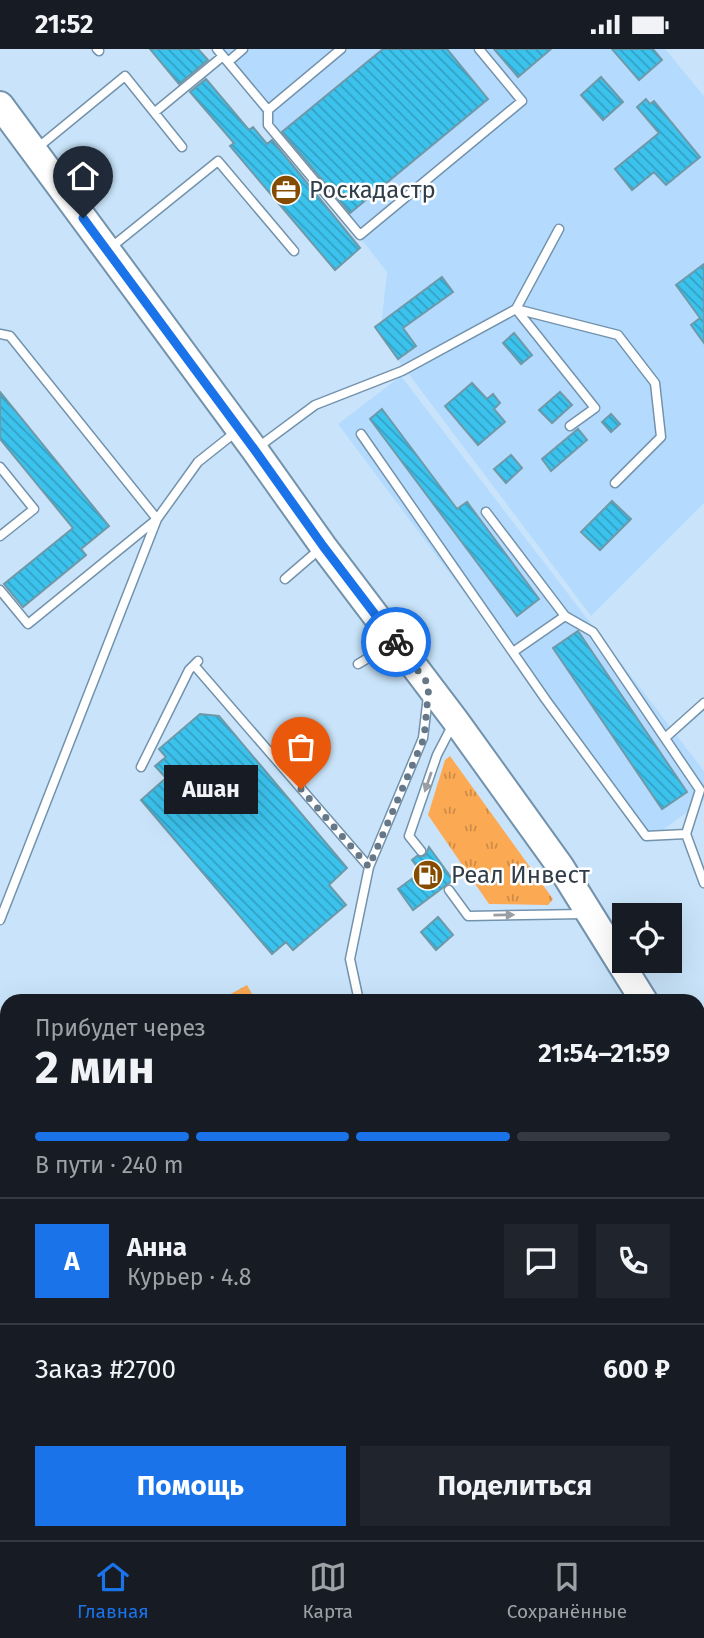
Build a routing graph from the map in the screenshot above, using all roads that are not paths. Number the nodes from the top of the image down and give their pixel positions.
1 (243, 49) edge
2 (341, 49) edge
3 (479, 49) edge
4 (223, 55) edge
5 (0, 105) edge
6 (268, 110) junction
7 (155, 112) junction
8 (182, 147) dead end
9 (33, 150) junction
10 (559, 229) dead end
11 (107, 251) junction
12 (294, 251) dead end
13 (516, 309) junction
14 (0, 334) edge
15 (570, 426) dead end
16 (361, 434) dead end
17 (247, 439) junction
18 (0, 467) edge
19 (615, 483) dead end
20 (486, 512) dead end
21 (157, 519) junction
22 (0, 536) edge
23 (323, 546) junction
24 (285, 579) dead end
25 (0, 590) edge
26 (565, 616) junction
27 (396, 642) junction
28 (513, 652) junction
29 (358, 664) dead end
30 (429, 685) junction
31 (704, 703) edge
32 (455, 720) junction
33 (665, 738) junction
34 (141, 767) dead end
35 (686, 834) junction
36 (421, 851) dead end
37 (369, 867) junction
38 (704, 883) edge
39 (449, 890) dead end
40 (591, 914) junction
41 (0, 919) edge
42 (358, 994) edge
43 (640, 994) edge

1 - 4 lane
2 - 6 lane
3 - 6 lane
4 - 6 lane
4 - 7 lane
5 - 9 main road
7 - 8 lane
7 - 9 lane
9 - 11 main road
10 - 13 lane
11 - 12 lane
11 - 17 main road
13 - 15 lane
13 - 17 lane
13 - 19 lane
14 - 21 lane
16 - 28 lane
17 - 21 lane
17 - 23 main road
18 - 22 lane
20 - 26 lane
21 - 25 lane
21 - 41 lane
23 - 24 lane
23 - 27 main road
26 - 28 lane
26 - 33 lane
27 - 29 lane
27 - 30 main road
28 - 35 lane
30 - 32 main road
30 - 37 lane
31 - 33 lane
32 -> 36 lane
32 - 40 main road
33 - 35 lane
34 - 37 lane
35 - 38 lane
37 - 42 lane
39 -> 40 lane
40 - 43 main road

